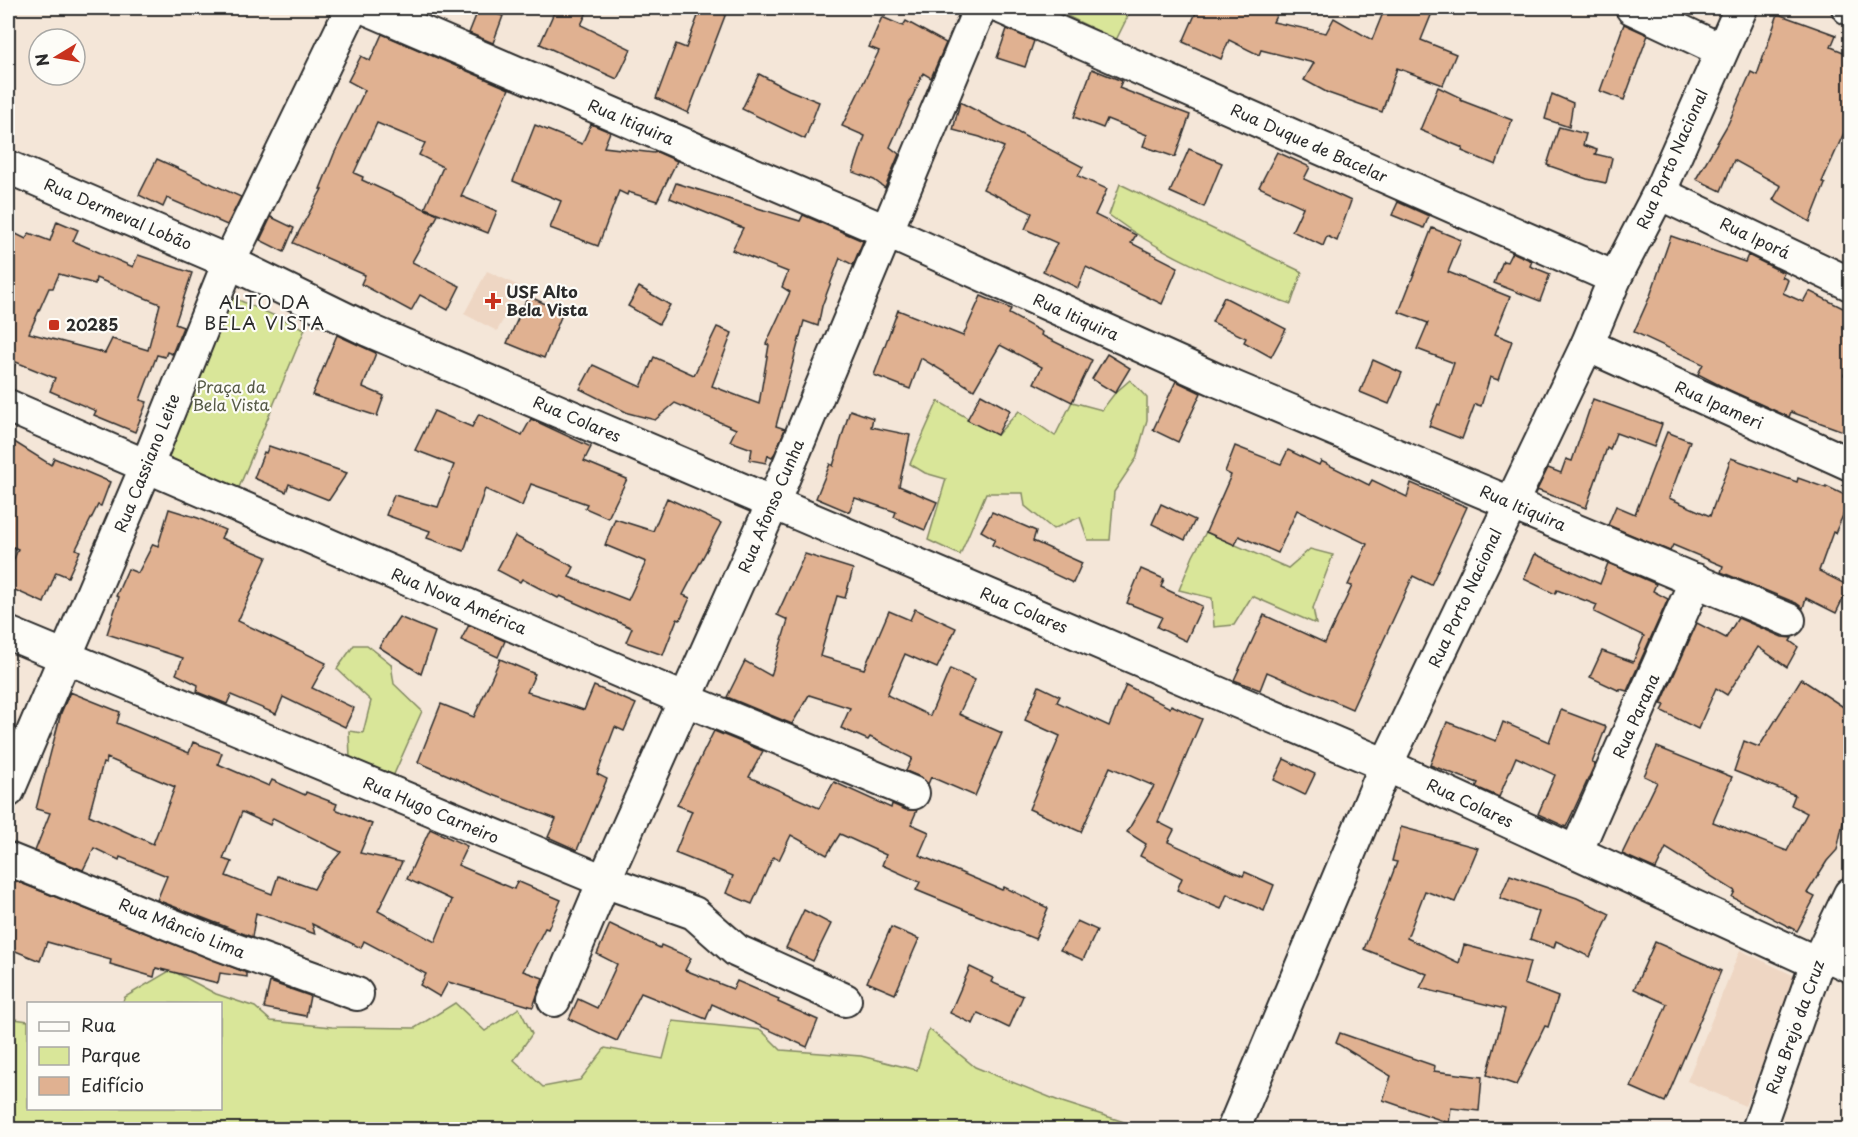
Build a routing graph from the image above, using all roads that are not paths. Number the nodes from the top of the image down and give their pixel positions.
1 (352, 8) edge
2 (366, 8) edge
3 (980, 8) edge
4 (1003, 8) edge
5 (1632, 8) edge
6 (1741, 8) edge
7 (1721, 50) junction
8 (8, 167) edge
9 (1659, 193) junction
10 (888, 232) junction
11 (229, 262) junction
12 (1615, 278) junction
13 (1851, 284) edge
14 (1587, 345) junction
15 (8, 406) edge
16 (147, 465) junction
17 (1851, 465) edge
18 (773, 503) junction
19 (1511, 503) junction
20 (1696, 580) junction
21 (1789, 620) dead end
22 (8, 633) edge
23 (65, 658) junction
24 (686, 700) junction
25 (1386, 765) junction
26 (8, 791) edge
27 (913, 793) dead end
28 (1576, 852) junction
29 (8, 859) edge
30 (603, 881) junction
31 (1851, 894) edge
32 (1820, 958) junction
33 (1851, 966) edge
34 (357, 994) dead end
35 (554, 1000) dead end
36 (844, 1000) dead end
37 (1233, 1130) edge
38 (1758, 1130) edge

1 - 11 street, Rua Cassiano Leite
2 - 10 street, Rua Itiquira
3 - 10 street, Rua Afonso Cunha
4 - 12 street, Rua Duque de Bacelar
5 - 7 street
6 - 7 street, Rua Porto Nacional
7 - 9 street, Rua Porto Nacional
8 - 11 street, Rua Dermeval Lobão
9 - 12 street, Rua Porto Nacional
9 - 13 street, Rua Iporá
10 - 18 street, Rua Afonso Cunha
10 - 19 street, Rua Itiquira
11 - 16 street, Rua Cassiano Leite
11 - 18 street, Rua Colares
12 - 14 street, Rua Porto Nacional
14 - 17 street, Rua Ipameri
14 - 19 street, Rua Porto Nacional
15 - 16 street, Rua Nova América
16 - 23 street, Rua Cassiano Leite
16 - 24 street, Rua Nova América
18 - 24 street, Rua Afonso Cunha
18 - 25 street, Rua Colares
19 - 20 street, Rua Itiquira
19 - 25 street, Rua Porto Nacional
20 - 21 street, Rua Itiquira
20 - 28 street, Rua Parana
22 - 23 street, Rua Hugo Carneiro
23 - 26 street, Rua Cassiano Leite
23 - 30 street, Rua Hugo Carneiro
24 - 27 street, Rua Nova América
24 - 30 street, Rua Afonso Cunha
25 - 28 street, Rua Colares
25 - 37 street, Rua Porto Nacional
28 - 32 street, Rua Colares
29 - 34 street, Rua Mâncio Lima
30 - 35 street, Rua Afonso Cunha
30 - 36 street, Rua Hugo Carneiro
31 - 32 street, Rua Brejo da Cruz
32 - 33 street, Rua Colares
32 - 38 street, Rua Brejo da Cruz

